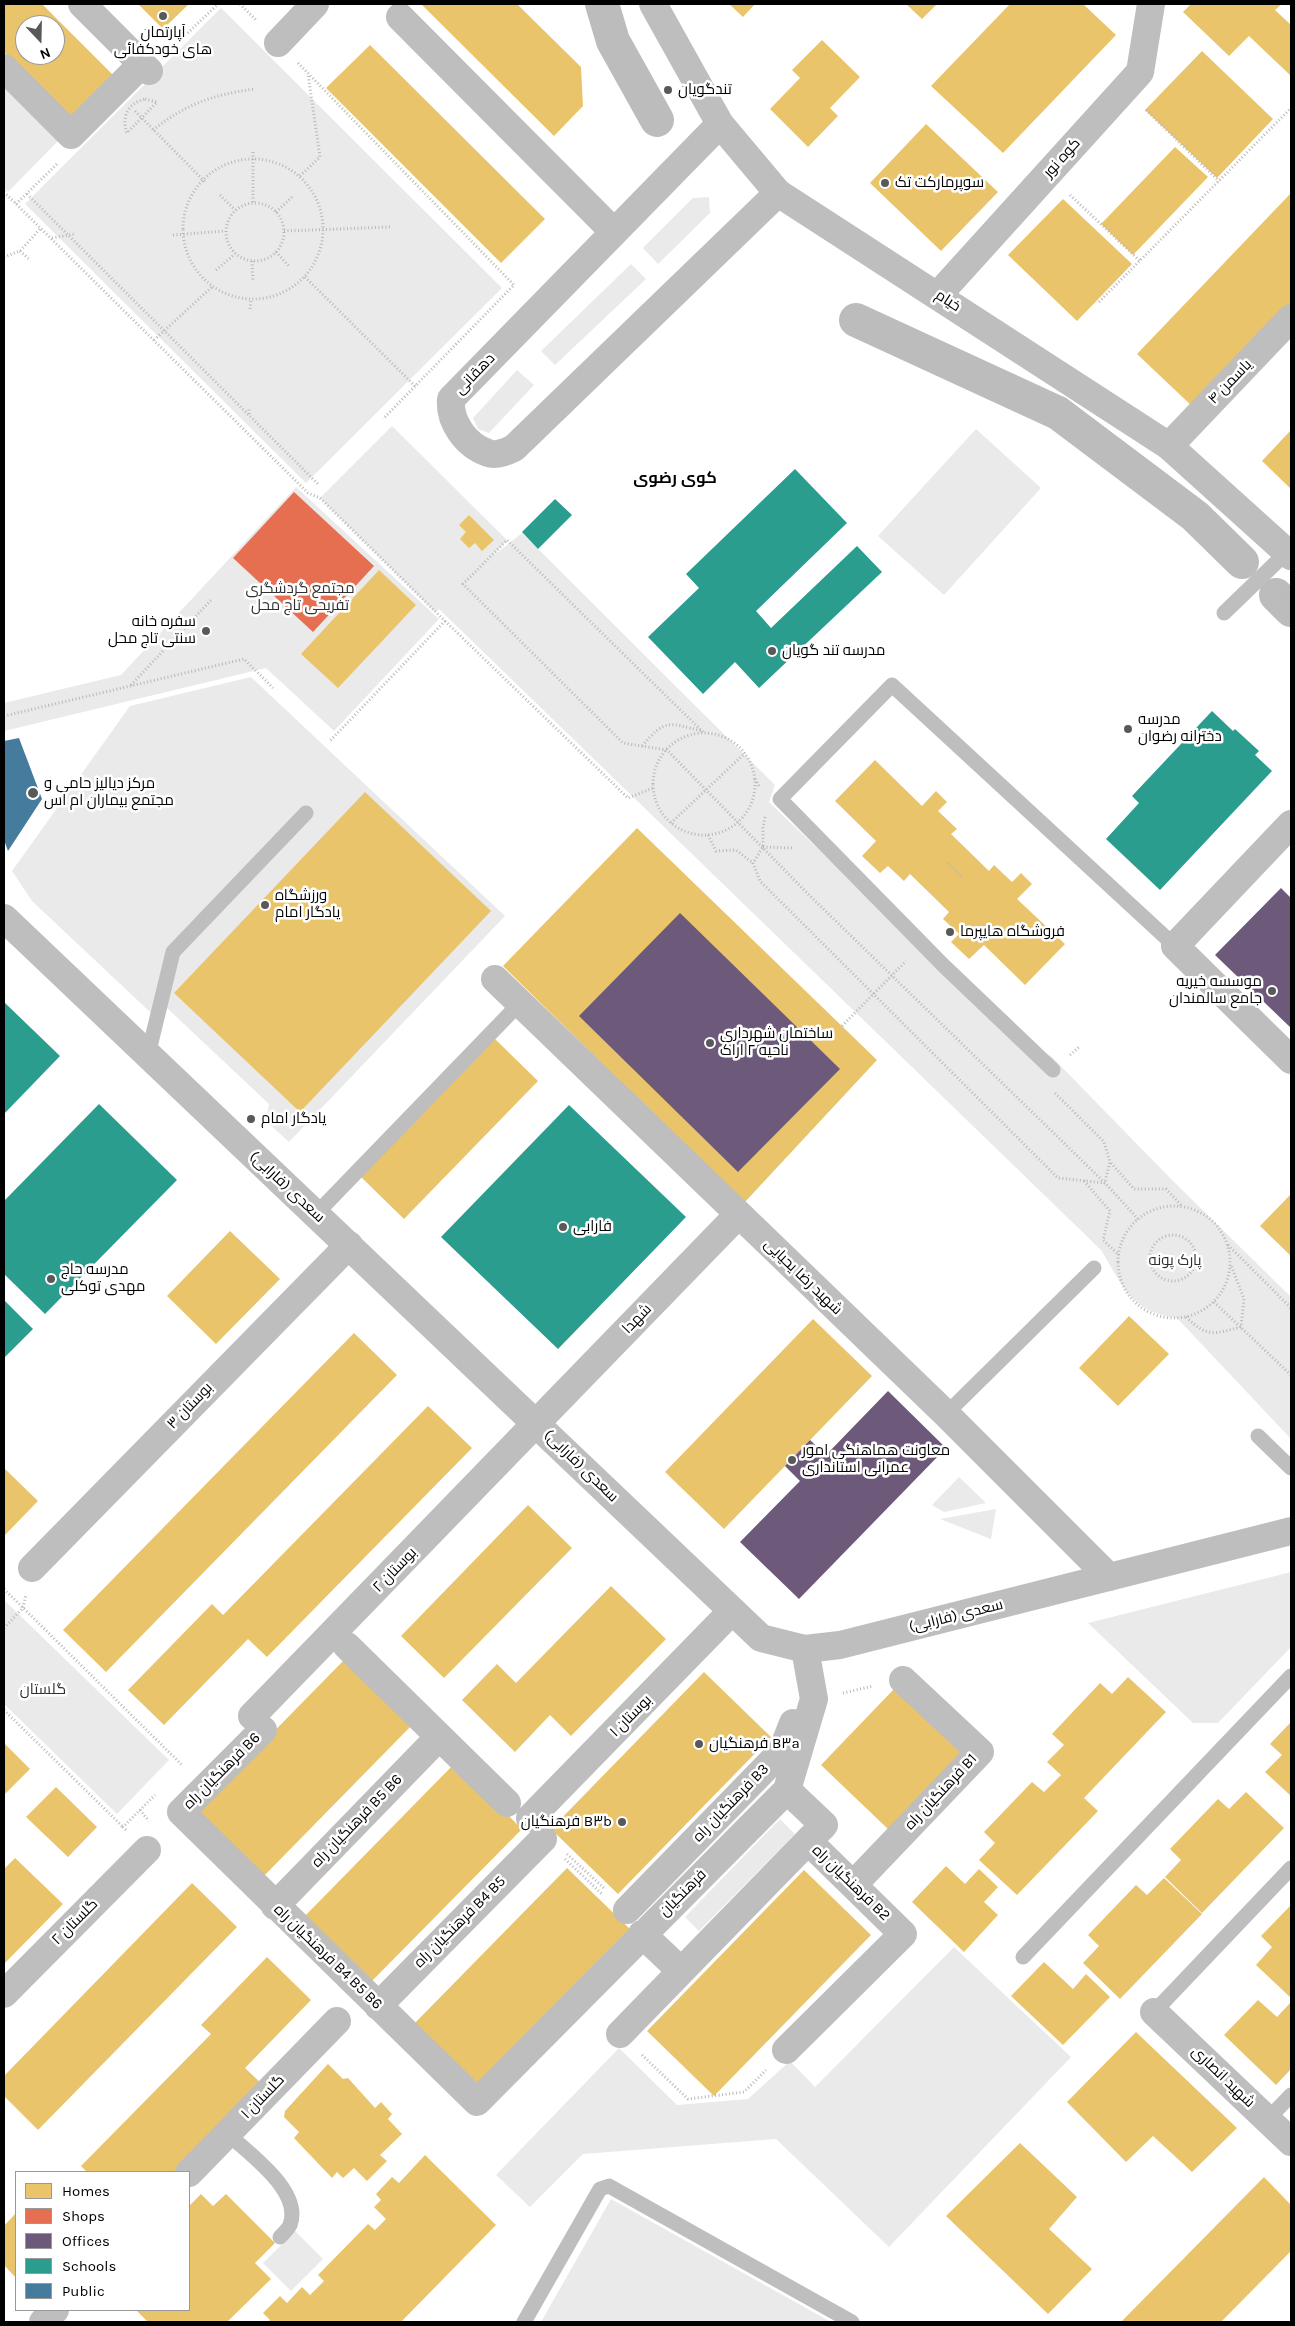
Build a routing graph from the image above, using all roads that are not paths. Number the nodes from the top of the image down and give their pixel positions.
1 (82, 4) edge
2 (315, 4) edge
3 (653, 4) edge
4 (1151, 4) edge
5 (400, 17) dead end
6 (278, 43) road end
7 (4, 68) edge
8 (720, 124) junction
9 (778, 193) junction
10 (614, 232) junction
11 (938, 295) junction
12 (1291, 318) edge
13 (1169, 446) junction
14 (1289, 554) edge
15 (1224, 613) dead end
16 (306, 813) dead end
17 (1291, 824) edge
18 (4, 918) edge
19 (1175, 946) junction
20 (495, 979) dead end
21 (520, 1003) junction
22 (148, 1055) junction
23 (1291, 1060) edge
24 (1053, 1070) dead end
25 (316, 1214) junction
26 (738, 1215) junction
27 (349, 1245) junction
28 (1094, 1268) dead end
29 (946, 1414) junction
30 (536, 1422) junction
31 (1258, 1436) dead end
32 (1291, 1468) edge
33 (1291, 1531) edge
34 (32, 1568) dead end
35 (1109, 1577) junction
36 (731, 1612) junction
37 (347, 1646) dead end
38 (805, 1649) junction
39 (1291, 1676) edge
40 (903, 1680) road end
41 (812, 1689) junction
42 (258, 1723) joint
43 (439, 1737) junction
44 (787, 1790) junction
45 (507, 1804) dead end
46 (181, 1812) joint
47 (546, 1836) joint
48 (808, 1841) junction
49 (147, 1850) road end
50 (1291, 1868) edge
51 (853, 1885) junction
52 (618, 1905) road end
53 (275, 1906) junction
54 (642, 1934) junction
55 (1023, 1957) dead end
56 (681, 1971) junction
57 (4, 1994) edge
58 (378, 2006) junction
59 (1154, 2012) joint
60 (337, 2021) dead end
61 (620, 2034) road end
62 (786, 2050) road end
63 (1291, 2095) edge
64 (477, 2102) joint
65 (1268, 2120) junction
66 (227, 2133) junction
67 (1291, 2142) edge
68 (190, 2171) edge
69 (280, 2237) dead end
70 (54, 2311) edge
71 (43, 2322) edge
72 (524, 2322) edge
73 (852, 2322) edge

1 - 7 street
2 - 6 street
3 - 8 street, خیام
4 - 11 street, کوه نور
5 - 10 street
8 - 9 street, خیام
8 - 10 street, دهقانی
9 - 10 street, دهقانی
9 - 11 street, خیام
11 - 13 street, خیام
12 - 13 street, یاسمن ۴
13 - 14 street, خیام
14 - 15 lane
16 - 22 lane
17 - 19 street
18 - 22 street, سعدی (فارابی)
19 - 23 street
19 - 24 lane
20 - 21 street, شهید رضا یحیایی
21 - 25 lane
21 - 26 street, شهید رضا یحیایی
22 - 25 street, سعدی (فارابی)
25 - 27 street, سعدی (فارابی)
26 - 29 street, شهید رضا یحیایی
26 - 30 street, شهدا
27 - 30 street, سعدی (فارابی)
27 - 34 street, بوستان ۳
28 - 29 lane
29 - 35 street, شهید رضا یحیایی
30 - 36 street, سعدی (فارابی)
30 - 42 street, بوستان ۲
31 - 32 lane
33 - 35 street, سعدی (فارابی)
35 - 38 street, سعدی (فارابی)
36 - 38 street, سعدی (فارابی)
36 - 47 street, بوستان ۱
37 - 43 street
38 - 41 street, فرهنگیان
39 - 55 lane
40 - 51 street, فرهنگیان راه B1
41 - 44 street, فرهنگیان
41 - 52 street, فرهنگیان راه B3
42 - 46 street, فرهنگیان راه B6
43 - 45 street
43 - 53 street, فرهنگیان راه B5 B6
44 - 48 street
44 - 54 street, فرهنگیان
46 - 53 street, فرهنگیان راه B4 B5 B6
47 - 58 street, فرهنگیان راه B4 B5
48 - 51 street, فرهنگیان راه B2
48 - 56 street, فرهنگیان راه B2
49 - 57 street, گلستان ۲
50 - 59 lane
51 - 62 street, فرهنگیان راه B2
53 - 58 street, فرهنگیان راه B4 B5 B6
54 - 56 street
54 - 64 street, فرهنگیان
56 - 61 street, فرهنگیان راه B2
58 - 64 street, فرهنگیان راه B4 B5 B6
59 - 65 street, شهید انصاری
60 - 66 street, گلستان ۱
63 - 65 lane
65 - 67 street, شهید انصاری
66 - 68 street, گلستان ۱
66 - 69 lane
70 - 71 street
72 - 73 lane

